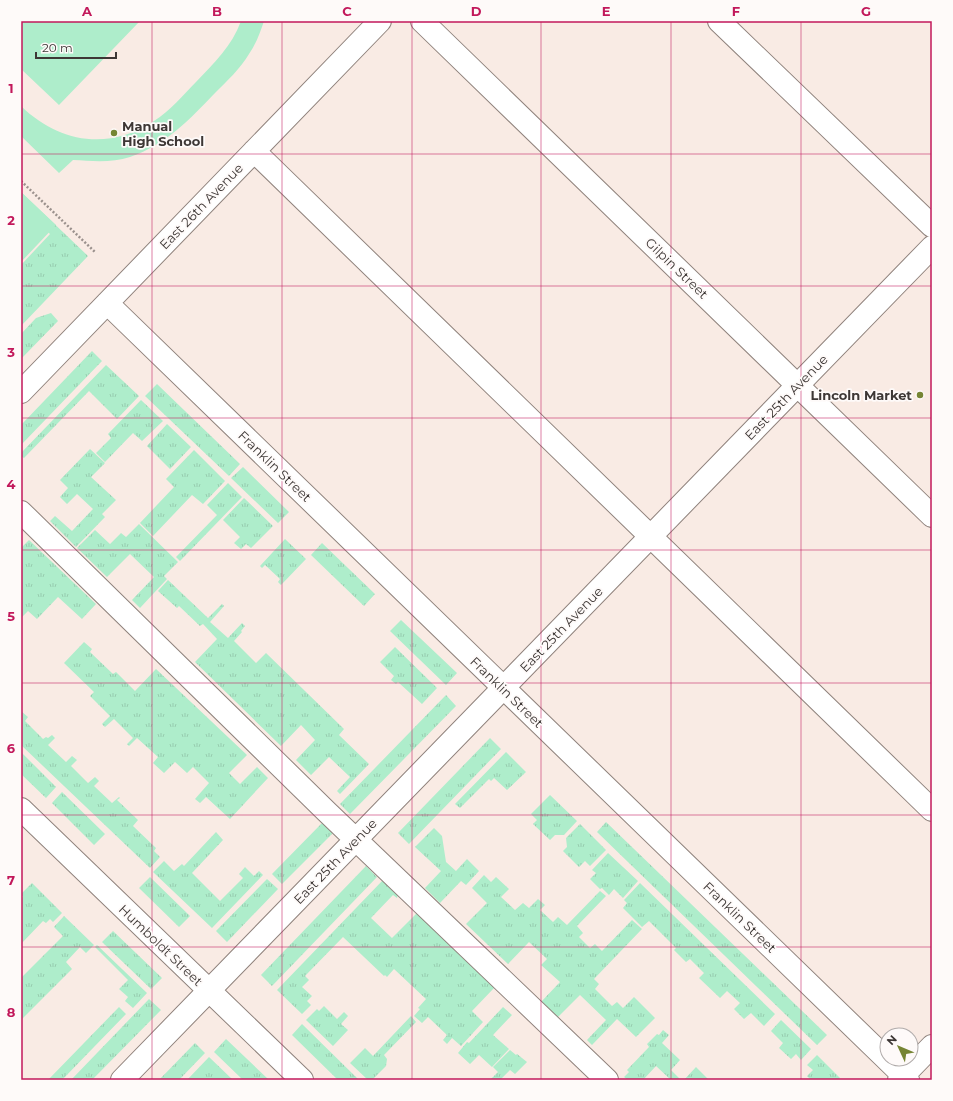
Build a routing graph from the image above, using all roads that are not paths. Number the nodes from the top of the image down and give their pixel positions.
1 (380, 21) edge
2 (422, 21) edge
3 (719, 21) edge
4 (254, 151) junction
5 (932, 226) edge
6 (932, 247) edge
7 (107, 303) junction
8 (798, 385) junction
9 (21, 392) edge
10 (21, 512) edge
11 (932, 516) edge
12 (651, 536) junction
13 (503, 688) junction
14 (21, 809) edge
15 (932, 810) edge
16 (356, 840) junction
17 (209, 990) junction
18 (932, 1046) edge
19 (904, 1078) edge
20 (122, 1080) edge
21 (302, 1080) edge
22 (607, 1080) edge

1 - 4 street, East 26th Avenue
2 - 8 street, Gilpin Street
3 - 5 street
4 - 7 street, East 26th Avenue
4 - 12 street
6 - 8 street, East 25th Avenue
7 - 9 street, East 26th Avenue
7 - 13 street, Franklin Street
8 - 11 street, Gilpin Street
8 - 12 street, East 25th Avenue
10 - 16 street
12 - 13 street, East 25th Avenue
12 - 15 street
13 - 16 street, East 25th Avenue
13 - 19 street, Franklin Street
14 - 17 street, Humboldt Street
16 - 17 street, East 25th Avenue
16 - 22 street
17 - 20 street, East 25th Avenue
17 - 21 street, Humboldt Street
18 - 19 street

